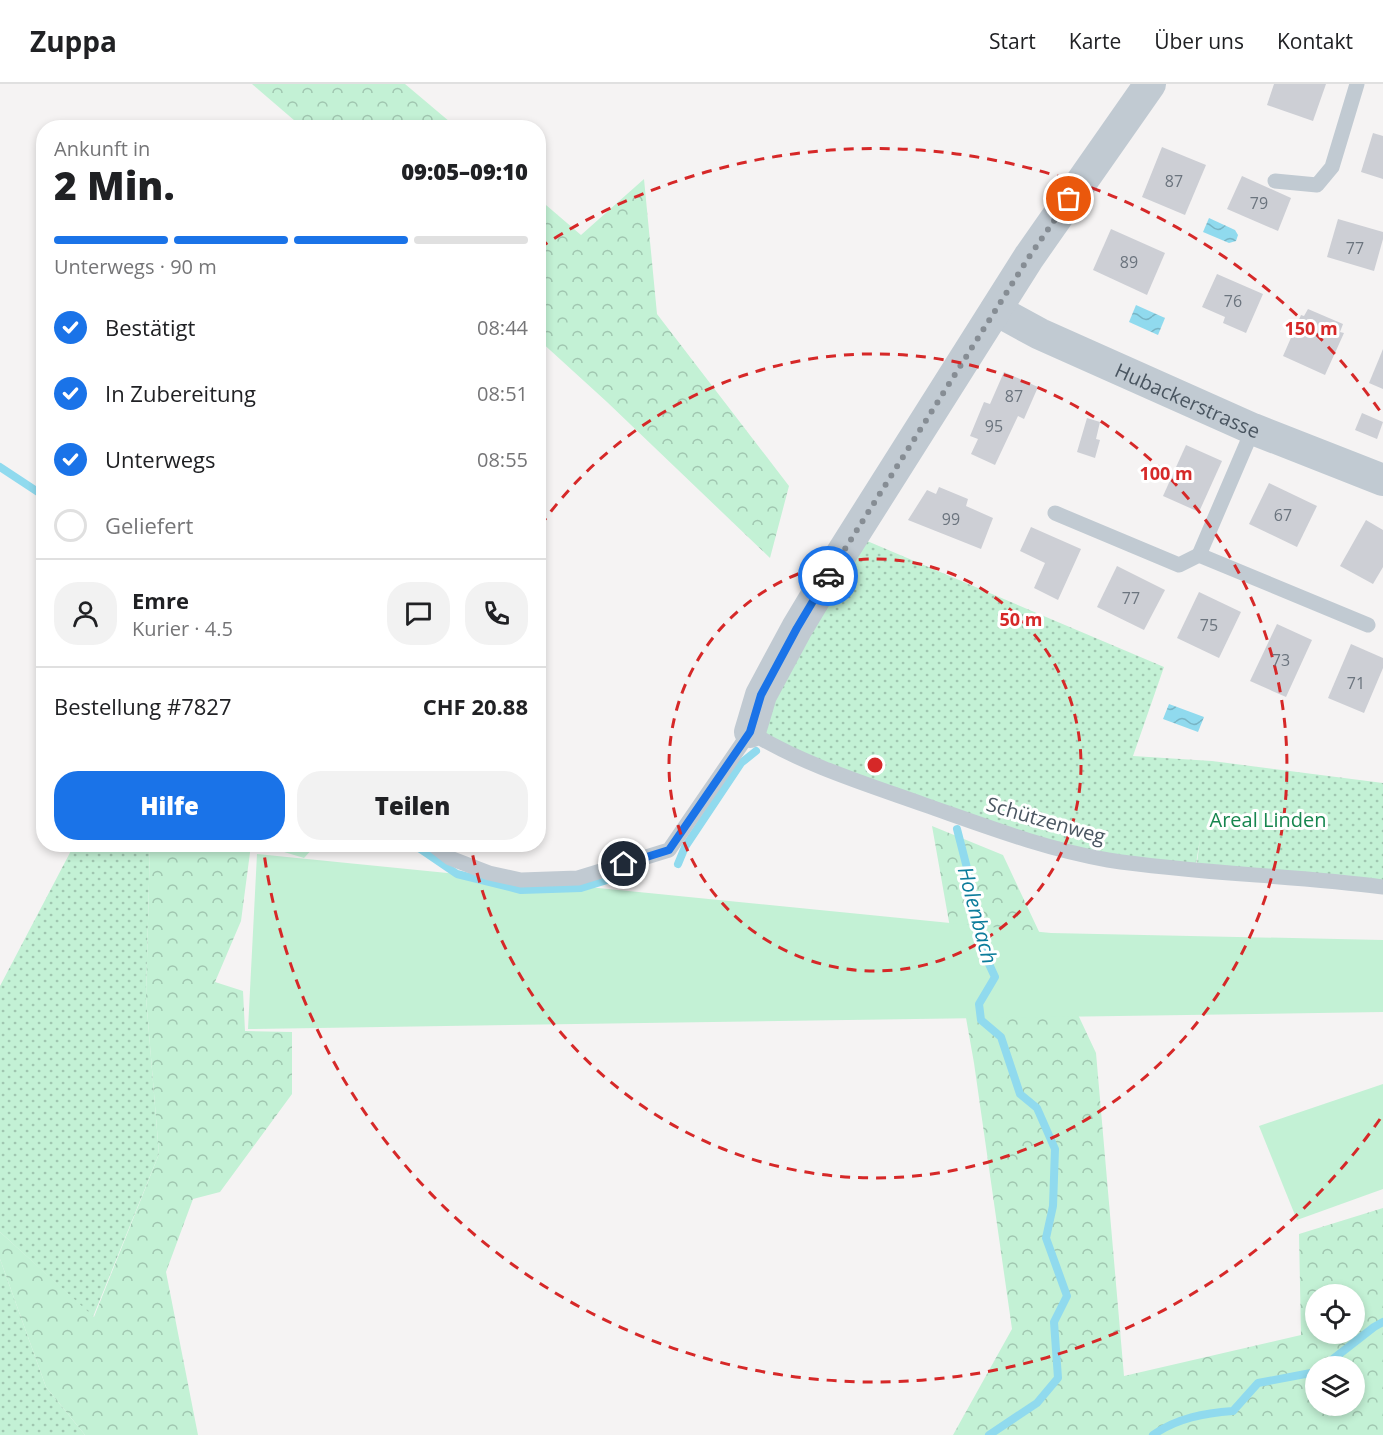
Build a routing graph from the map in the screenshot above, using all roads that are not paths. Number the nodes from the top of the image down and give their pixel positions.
1 (1150, 84) edge
2 (1357, 84) edge
3 (1275, 181) dead end
4 (996, 310) junction
5 (1253, 429) junction
6 (1383, 480) edge
7 (1055, 513) dead end
8 (1199, 555) junction
9 (1368, 624) dead end
10 (750, 732) junction
11 (442, 852) edge
12 (1383, 887) edge

1 - 4 street
2 - 3 lane
4 - 5 street, Hubackerstrasse
4 - 10 street
5 - 6 street, Hubackerstrasse
5 - 8 lane
7 - 8 lane
8 - 9 lane
10 - 11 lane
10 - 12 lane, Schützenweg

